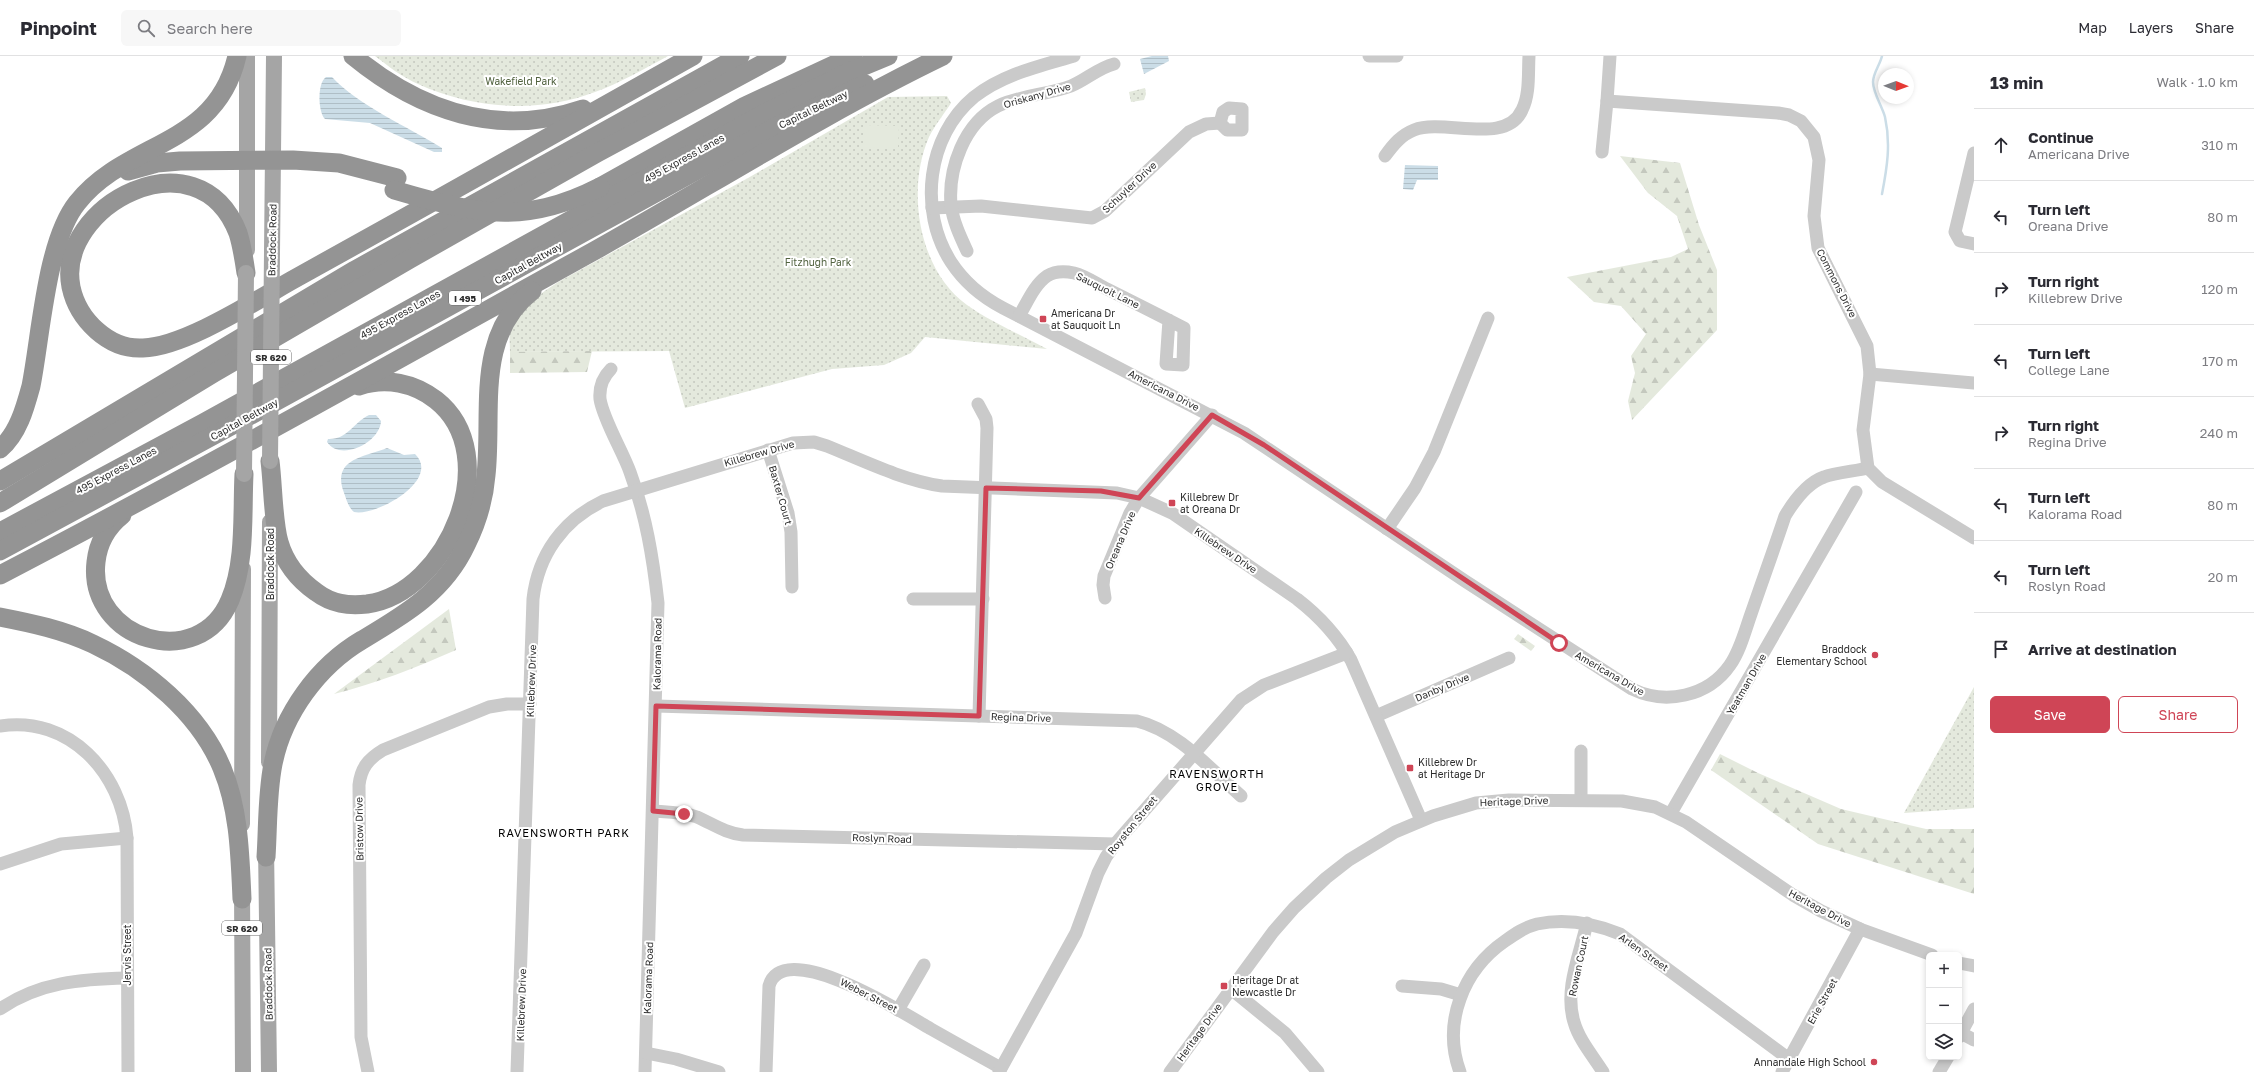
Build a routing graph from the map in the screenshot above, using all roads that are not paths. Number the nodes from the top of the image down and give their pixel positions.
1 (237, 56) edge
2 (247, 56) edge
3 (274, 56) edge
4 (353, 56) edge
5 (693, 56) edge
6 (740, 56) edge
7 (777, 56) edge
8 (824, 56) edge
9 (853, 56) edge
10 (888, 56) edge
11 (934, 56) edge
12 (943, 56) edge
13 (1074, 56) edge
14 (1369, 56) edge
15 (1397, 56) edge
16 (1529, 56) edge
17 (1610, 56) edge
18 (1114, 64) dead end
19 (648, 81) junction
20 (1607, 101) junction
21 (1220, 123) dead end
22 (1602, 152) dead end
23 (1974, 153) edge
24 (1385, 156) dead end
25 (247, 161) junction
26 (273, 166) junction
27 (597, 181) junction
28 (87, 192) junction
29 (952, 206) junction
30 (932, 208) junction
31 (1974, 244) edge
32 (967, 251) dead end
33 (566, 265) junction
34 (246, 273) junction
35 (1019, 316) junction
36 (1488, 318) dead end
37 (1169, 320) dead end
38 (612, 369) dead end
39 (1870, 374) junction
40 (1974, 383) edge
41 (328, 397) junction
42 (978, 404) dead end
43 (1212, 415) junction
44 (0, 449) edge
45 (768, 450) junction
46 (270, 462) junction
47 (1868, 468) junction
48 (244, 474) junction
49 (0, 481) edge
50 (986, 488) junction
51 (636, 490) junction
52 (1856, 492) dead end
53 (1139, 498) junction
54 (142, 500) junction
55 (0, 503) edge
56 (1388, 529) junction
57 (0, 532) edge
58 (1974, 538) edge
59 (0, 551) edge
60 (0, 575) edge
61 (792, 587) dead end
62 (1105, 598) dead end
63 (913, 599) dead end
64 (983, 599) junction
65 (0, 617) edge
66 (1347, 653) junction
67 (1509, 658) dead end
68 (530, 704) junction
69 (656, 706) junction
70 (979, 716) junction
71 (1376, 716) junction
72 (0, 726) edge
73 (1581, 752) dead end
74 (1192, 754) junction
75 (1241, 796) dead end
76 (1581, 800) junction
77 (653, 811) junction
78 (1671, 813) junction
79 (1421, 820) junction
80 (127, 838) junction
81 (1115, 844) junction
82 (266, 857) junction
83 (0, 864) edge
84 (242, 899) junction
85 (1587, 923) junction
86 (1860, 929) junction
87 (1926, 953) edge
88 (1962, 964) edge
89 (924, 965) dead end
90 (1974, 966) edge
91 (127, 978) junction
92 (1402, 986) dead end
93 (1231, 990) junction
94 (1461, 995) junction
95 (0, 1009) edge
96 (1974, 1009) edge
97 (898, 1010) junction
98 (1962, 1031) edge
99 (1962, 1036) edge
100 (1974, 1040) edge
101 (646, 1053) junction
102 (1789, 1059) junction
103 (1946, 1060) edge
104 (1000, 1070) edge
105 (128, 1072) edge
106 (243, 1072) edge
107 (269, 1072) edge
108 (368, 1072) edge
109 (517, 1072) edge
110 (645, 1072) edge
111 (719, 1072) edge
112 (766, 1072) edge
113 (1170, 1072) edge
114 (1318, 1072) edge
115 (1460, 1072) edge
116 (1603, 1072) edge
117 (1782, 1072) edge
118 (1939, 1072) edge

1 - 28 highway
2 - 25 main road, SR 620
3 - 26 main road, Braddock Road / SR 620
4 - 19 highway
5 - 19 highway
6 - 49 highway
7 - 55 highway
8 - 27 highway
9 - 27 highway
10 - 57 highway, 495 Express Lanes / I 495
11 - 59 highway, Capital Beltway / I 495
12 - 33 highway
13 - 30 street, Americana Drive
14 - 15 street
16 - 24 street
17 - 20 street
18 - 29 street, Oriskany Drive
19 - 34 highway
20 - 22 street
20 - 39 street, Commons Drive
21 - 29 street, Schuyler Drive
23 - 31 street
25 - 26 highway
25 - 28 highway
25 - 34 main road, SR 620
26 - 27 highway
26 - 46 main road, Braddock Road / SR 620, bridge
28 - 44 highway
29 - 30 street, Schuyler Drive
29 - 32 street, Oriskany Drive
30 - 35 street, Americana Drive
33 - 41 highway
33 - 82 highway
34 - 48 main road, SR 620, bridge
35 - 37 street, Sauquoit Lane
35 - 43 street, Americana Drive
36 - 56 street
38 - 51 street, Kalorama Road
39 - 40 street
39 - 47 street, Commons Drive
41 - 46 highway
41 - 54 highway
42 - 50 street
43 - 53 street, Oreana Drive
43 - 56 street, Americana Drive
45 - 50 street, Killebrew Drive
45 - 51 street, Killebrew Drive
45 - 61 street, Baxter Court
46 - 82 main road, Braddock Road / SR 620
47 - 56 street, Americana Drive
47 - 58 street
48 - 54 highway
48 - 84 main road, SR 620
50 - 53 street, Killebrew Drive
50 - 64 street
51 - 68 street, Killebrew Drive
51 - 69 street, Kalorama Road
52 - 78 street, Yeatman Drive
53 - 62 street, Oreana Drive
53 - 66 street, Killebrew Drive
54 - 60 highway
63 - 64 street
64 - 70 street
65 - 84 highway
66 - 71 street, Killebrew Drive
66 - 74 street, Royston Street
67 - 71 street, Danby Drive
68 - 108 street, Bristow Drive
68 - 109 street, Killebrew Drive
69 - 70 street, Regina Drive
69 - 77 street, Kalorama Road
70 - 74 street, Regina Drive
71 - 79 street, Killebrew Drive
72 - 80 street, Jervis Street
73 - 76 street
74 - 75 street, Regina Drive
74 - 81 street, Royston Street
76 - 78 street, Heritage Drive
76 - 79 street, Heritage Drive
77 - 81 street, Roslyn Road
77 - 101 street, Kalorama Road
78 - 86 street, Heritage Drive
79 - 93 street, Heritage Drive
80 - 83 street
80 - 91 street, Jervis Street
81 - 104 street, Royston Street
82 - 107 main road, Braddock Road / SR 620
84 - 106 main road, SR 620
85 - 94 street, Arlen Street
85 - 102 street, Arlen Street
85 - 116 street, Rowan Court
86 - 87 street, Heritage Drive
86 - 102 street, Erie Street
88 - 90 street
89 - 97 street
91 - 95 street
91 - 105 street, Jervis Street
92 - 94 street
93 - 113 street, Heritage Drive
93 - 114 street
94 - 115 street, Arlen Street
96 - 98 street
97 - 104 street, Weber Street
97 - 112 street, Weber Street
99 - 100 street
101 - 110 street, Kalorama Road
101 - 111 street
102 - 117 street, Erie Street
103 - 118 street

